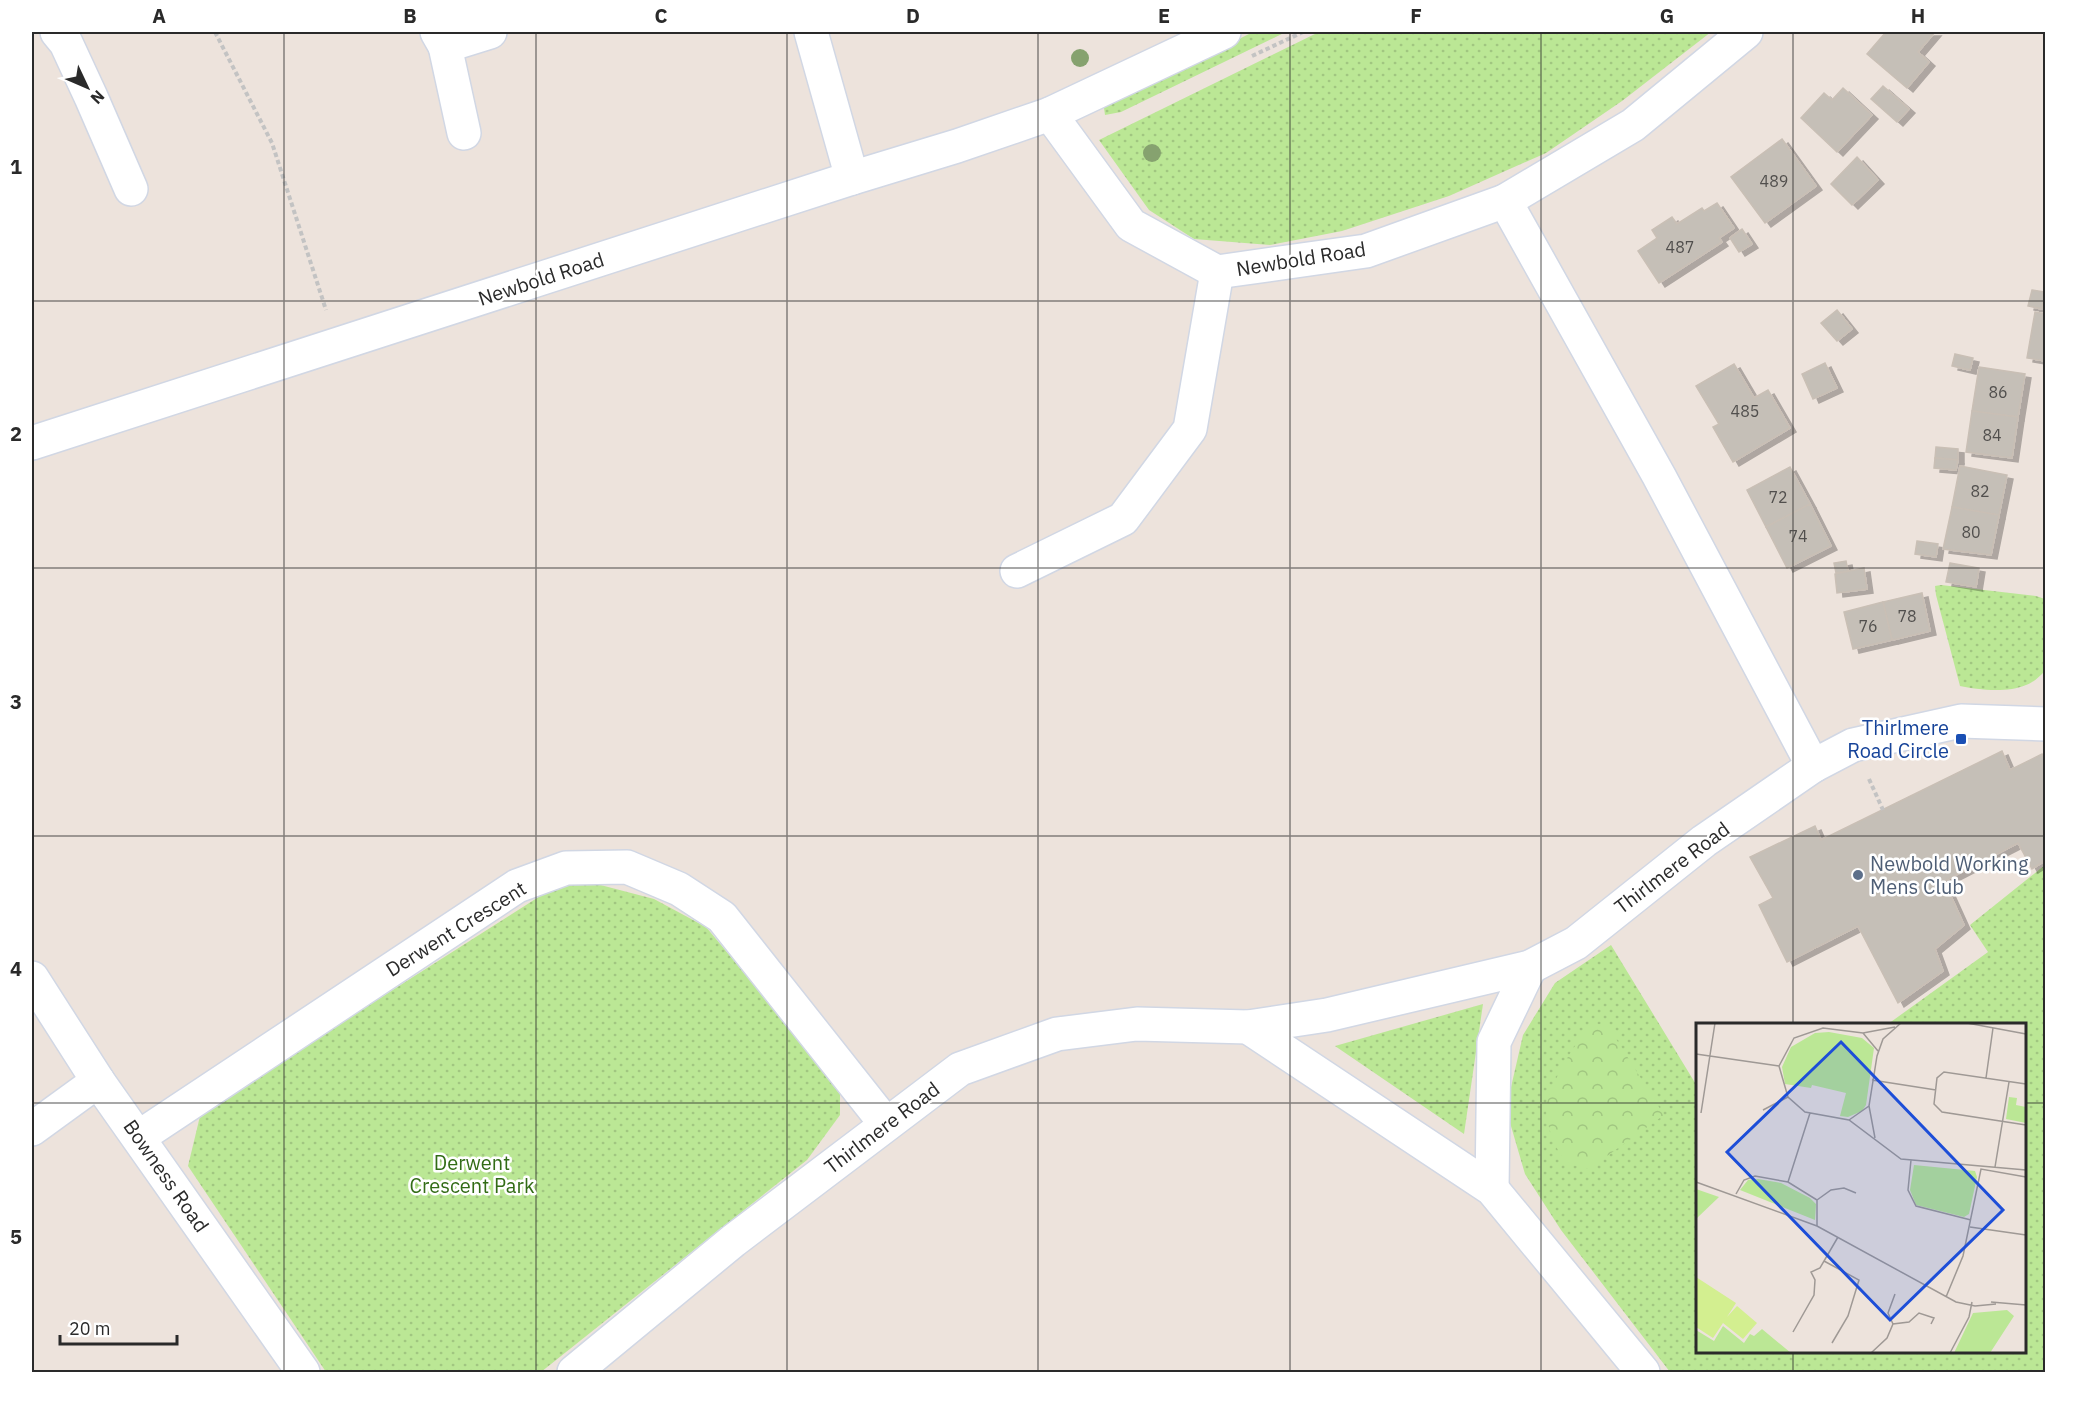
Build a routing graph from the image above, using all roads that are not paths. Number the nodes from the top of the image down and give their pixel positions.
1 (57, 32) edge
2 (490, 32) edge
3 (812, 32) edge
4 (1224, 32) edge
5 (1746, 32) edge
6 (441, 39) edge
7 (1050, 114) junction
8 (464, 133) dead end
9 (852, 178) junction
10 (131, 189) dead end
11 (1505, 201) junction
12 (1217, 272) junction
13 (32, 443) edge
14 (1017, 571) dead end
15 (2046, 724) edge
16 (1813, 766) junction
17 (1530, 967) junction
18 (32, 978) edge
19 (1248, 1027) junction
20 (98, 1081) junction
21 (886, 1124) junction
22 (32, 1129) edge
23 (139, 1137) junction
24 (1492, 1189) junction
25 (1638, 1371) edge
26 (303, 1372) edge
27 (574, 1372) edge

1 - 10 street
2 - 6 street
3 - 9 street
4 - 7 street, Newbold Road
5 - 11 street, Newbold Road
6 - 8 street
7 - 9 street, Newbold Road
7 - 12 street, Newbold Road
9 - 13 street, Newbold Road
11 - 12 street, Newbold Road
11 - 16 street
12 - 14 street
15 - 16 street, Thirlmere Road
16 - 17 street, Thirlmere Road
17 - 19 street, Thirlmere Road
17 - 24 street
18 - 20 street, Bowness Road
19 - 21 street, Thirlmere Road
19 - 24 street
20 - 22 street
20 - 23 street, Bowness Road
21 - 23 street, Derwent Crescent
21 - 27 street, Thirlmere Road
23 - 26 street, Bowness Road
24 - 25 street

